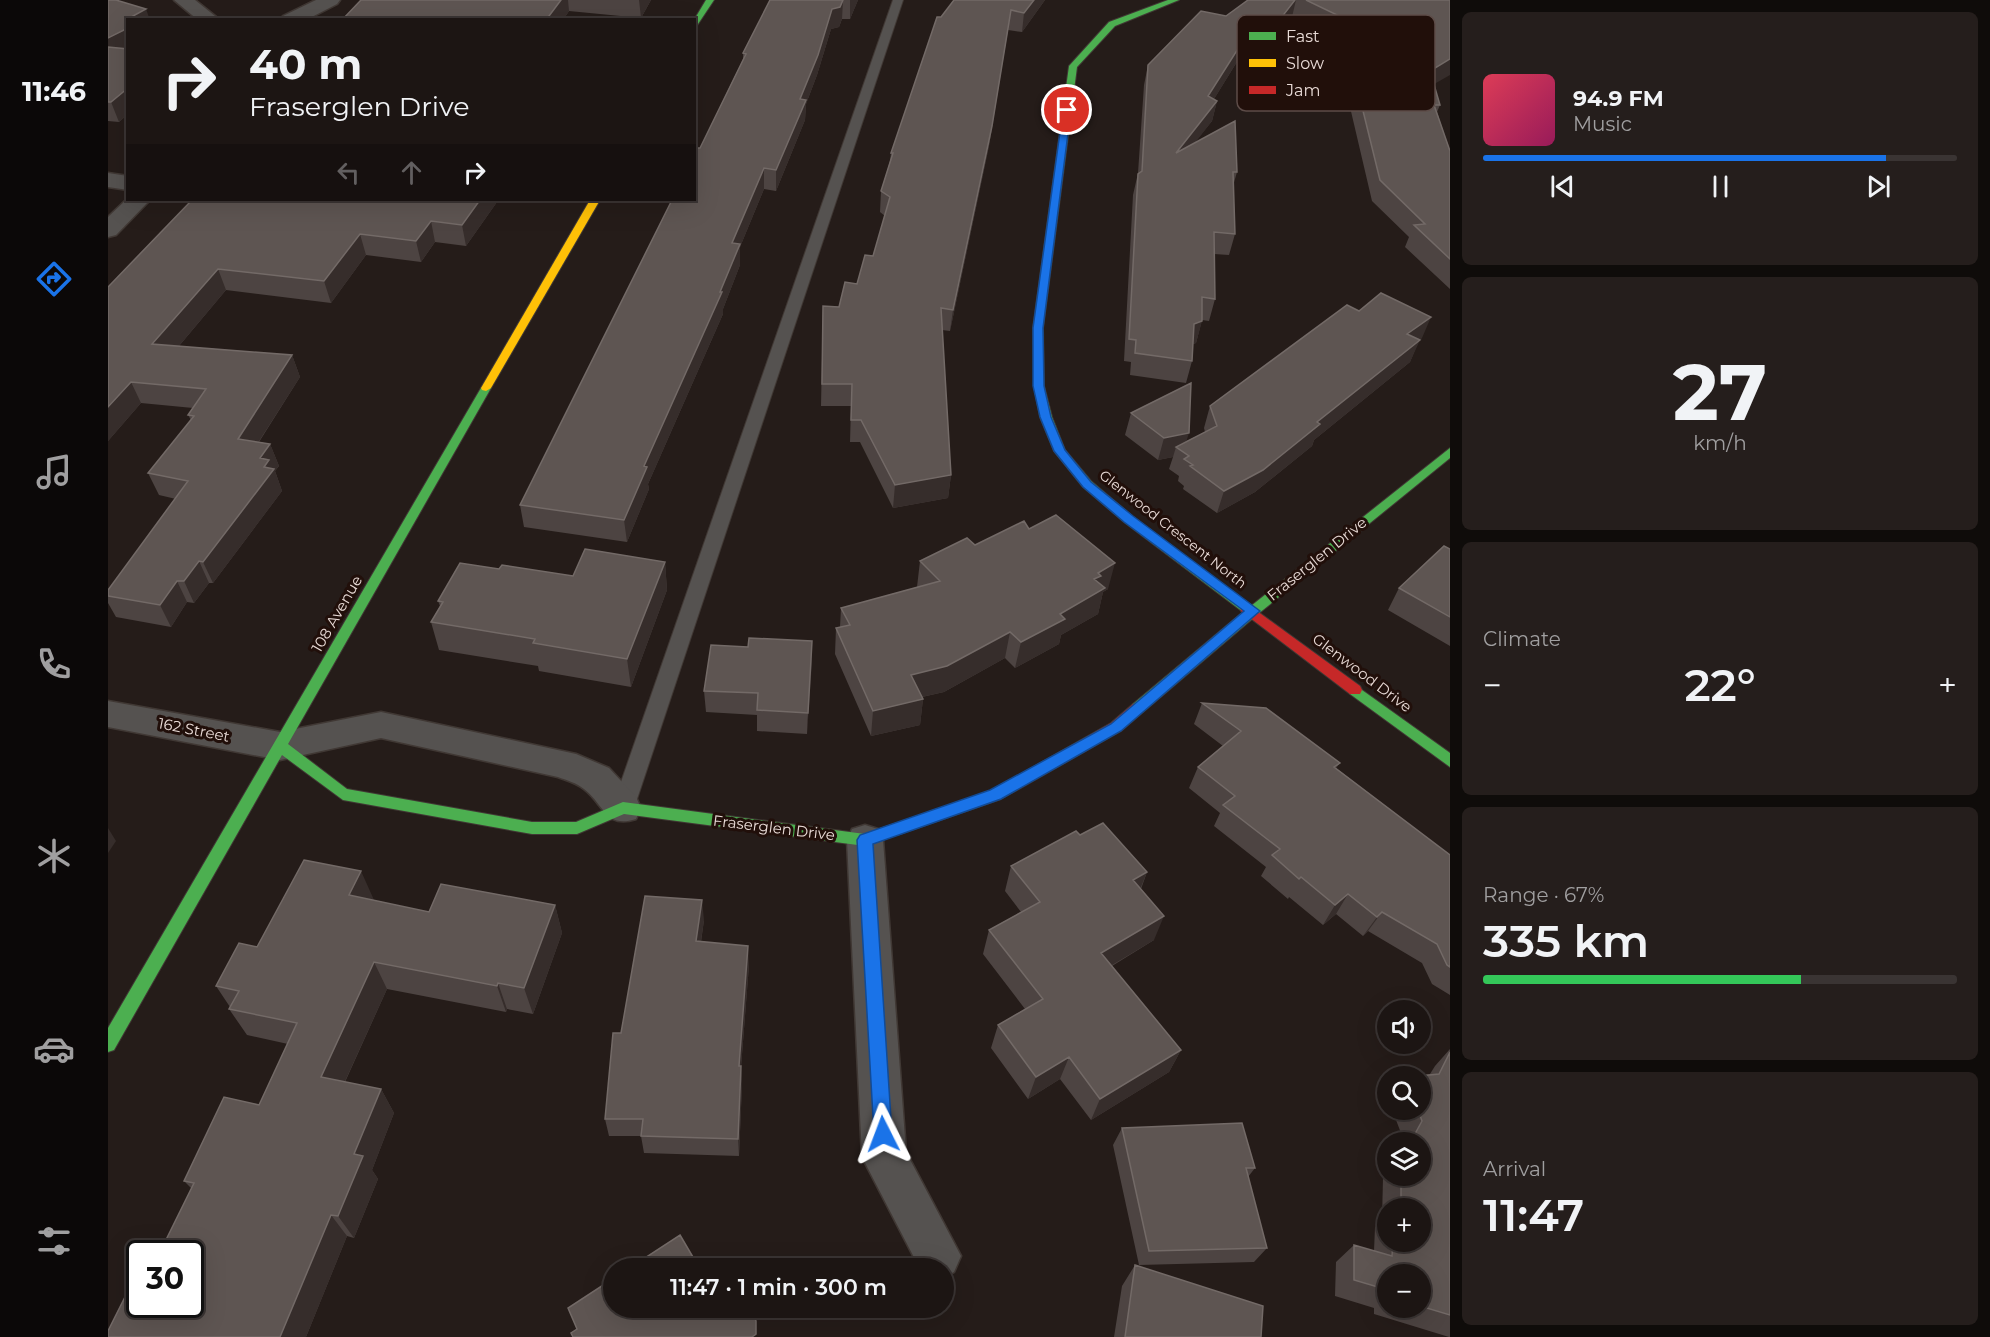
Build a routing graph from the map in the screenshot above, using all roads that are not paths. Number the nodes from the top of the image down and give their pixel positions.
1 (183, 0) edge
2 (331, 0) edge
3 (710, 0) edge
4 (898, 0) edge
5 (1175, 0) edge
6 (208, 18) edge
7 (294, 18) edge
8 (696, 24) edge
9 (108, 180) edge
10 (126, 183) edge
11 (138, 201) edge
12 (594, 201) edge
13 (108, 230) edge
14 (1450, 452) edge
15 (1253, 611) junction
16 (108, 714) edge
17 (280, 746) junction
18 (1450, 761) edge
19 (623, 808) junction
20 (865, 840) junction
21 (108, 1044) edge
22 (938, 1256) dead end

1 - 6 street
2 - 7 street
3 - 8 street
4 - 19 lane
5 - 15 street, Glenwood Crescent North
9 - 10 street
11 - 13 street
12 - 17 street, 108 Avenue
14 - 15 street, Fraserglen Drive
15 - 18 street, Glenwood Drive
15 - 20 street, Fraserglen Drive
16 - 17 street, 162 Street
17 - 19 street
17 - 19 street
17 - 21 street, 108 Avenue
19 - 20 street, Fraserglen Drive
20 - 22 street

